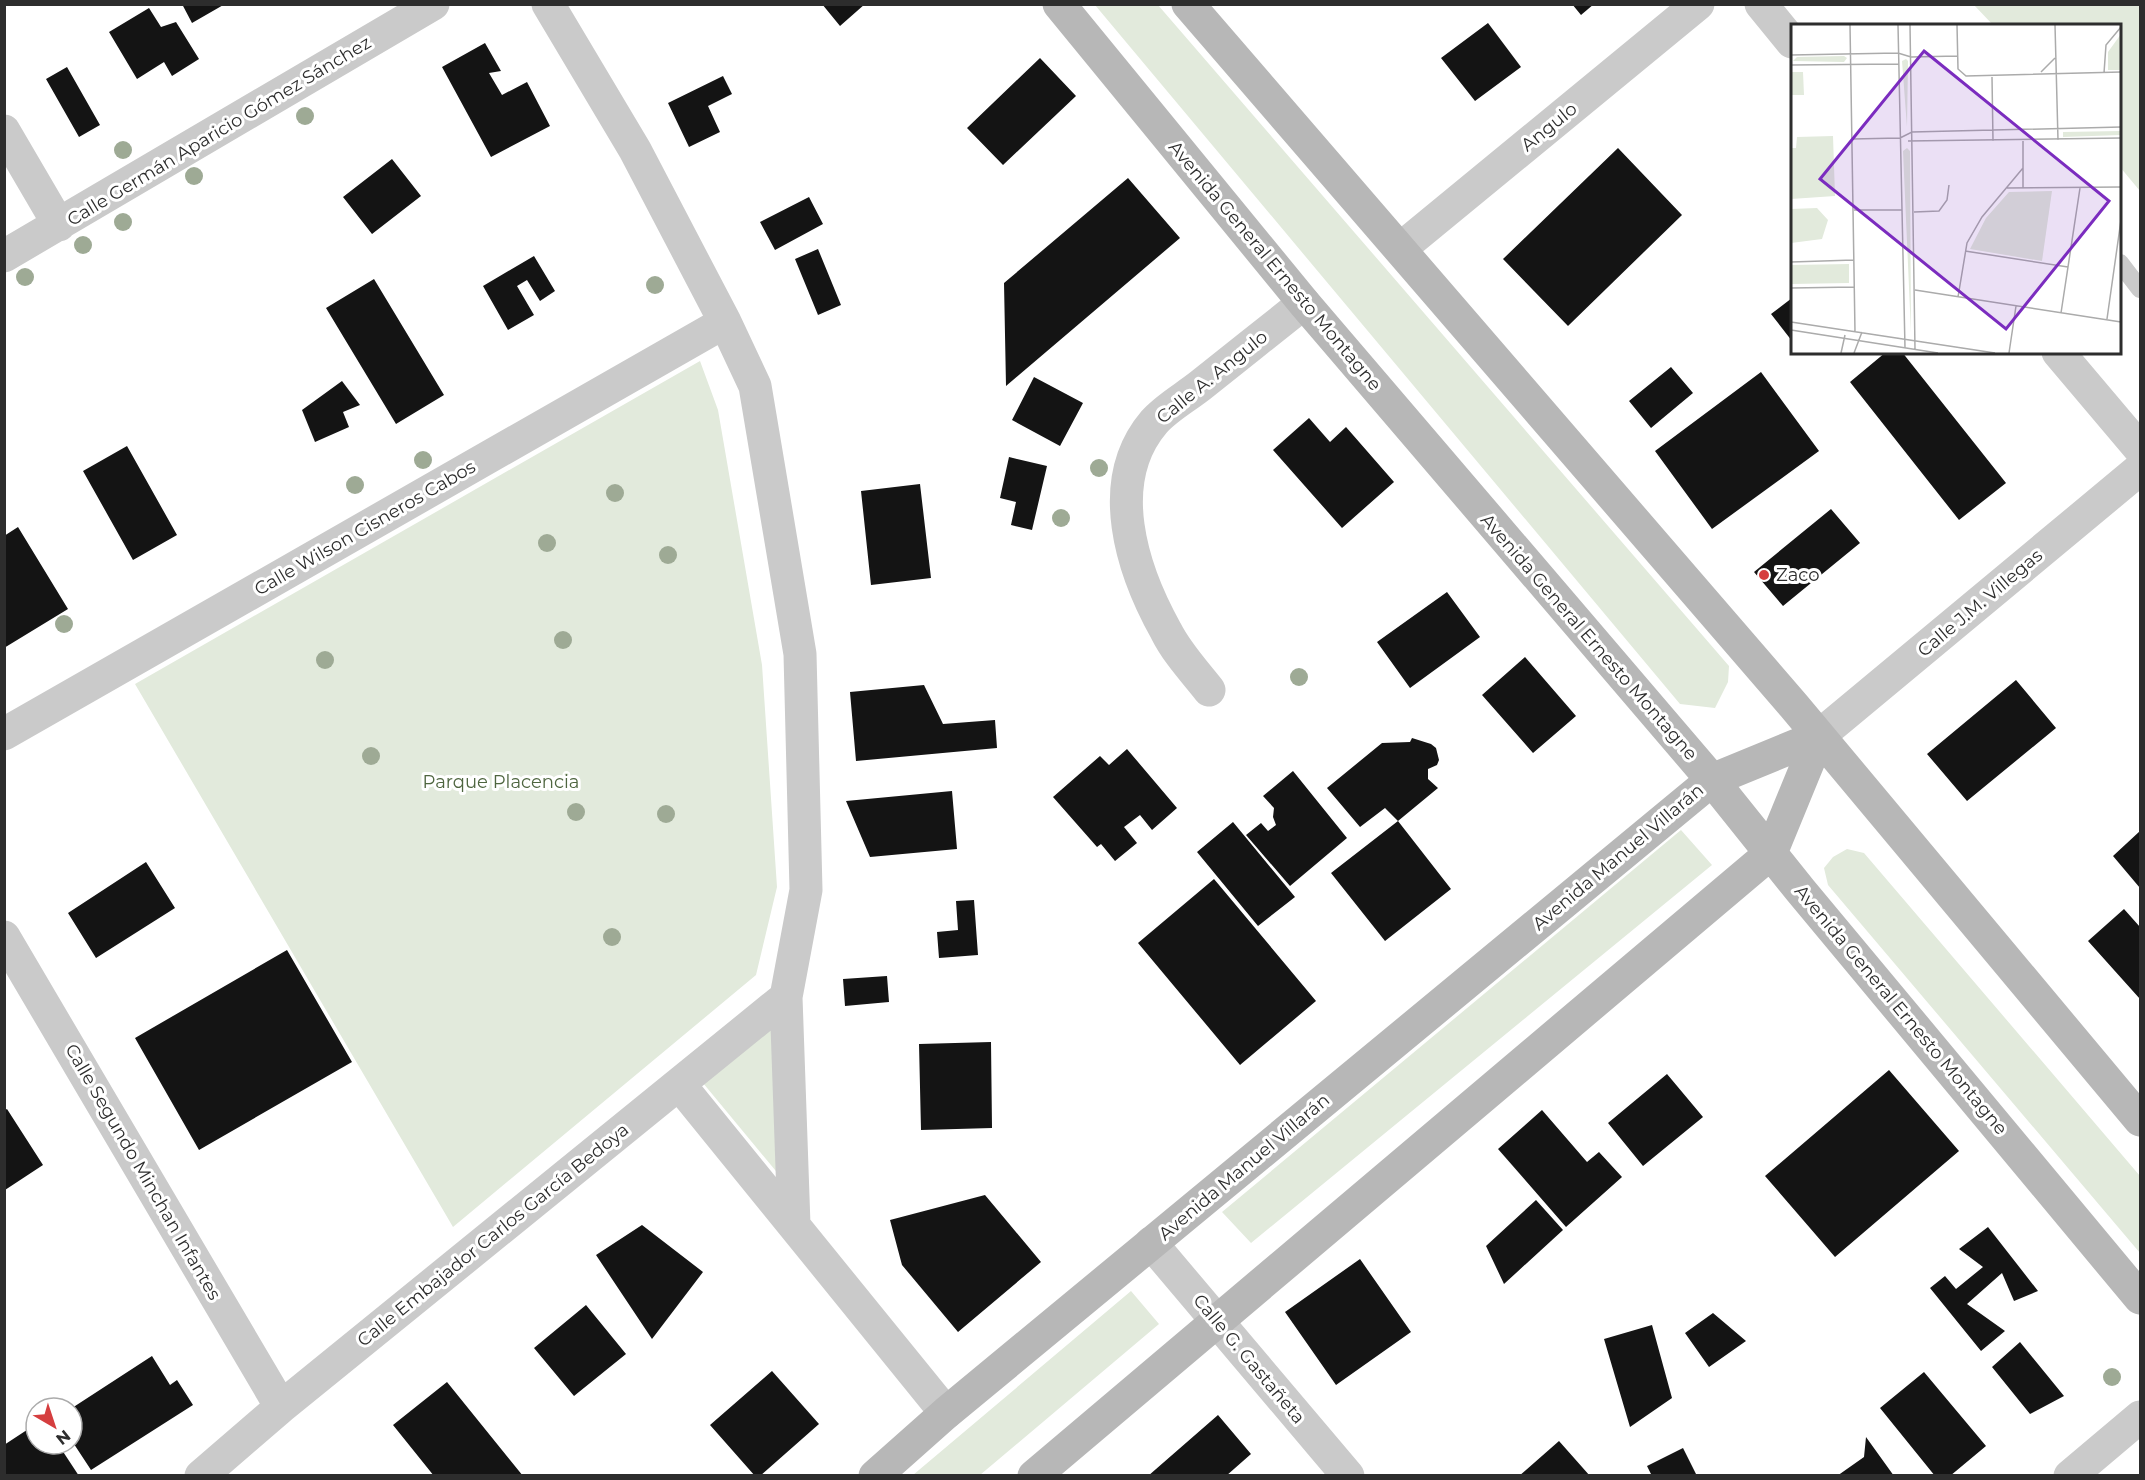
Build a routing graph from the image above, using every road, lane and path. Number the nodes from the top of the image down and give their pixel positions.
1 (433, 4) edge
2 (549, 4) edge
3 (1059, 4) edge
4 (1188, 4) edge
5 (1698, 4) edge
6 (1761, 4) edge
7 (1791, 41) edge
8 (4, 131) edge
9 (59, 225) junction
10 (1400, 249) junction
11 (4, 256) edge
12 (2121, 264) edge
13 (2140, 289) edge
14 (1304, 303) junction
15 (725, 322) junction
16 (2060, 354) edge
17 (2140, 449) edge
18 (2140, 469) edge
19 (1209, 690) dead end
20 (4, 734) edge
21 (1819, 736) junction
22 (1712, 780) junction
23 (1771, 853) junction
24 (4, 938) edge
25 (786, 998) junction
26 (680, 1084) junction
27 (2140, 1120) edge
28 (794, 1225) junction
29 (1151, 1243) junction
30 (2140, 1298) edge
31 (1217, 1321) junction
32 (281, 1407) junction
33 (946, 1413) junction
34 (2140, 1417) edge
35 (201, 1476) edge
36 (875, 1476) edge
37 (1034, 1476) edge
38 (1348, 1476) edge
39 (2070, 1476) edge

1 - 9 street, Calle Germán Aparicio Gómez Sánchez
2 - 15 street
3 - 14 main road, Avenida General Ernesto Montagne
4 - 10 main road
5 - 10 street, Angulo
6 - 7 street
8 - 9 street
9 - 11 street, Calle Germán Aparicio Gómez Sánchez
10 - 21 main road
12 - 13 lane
14 - 19 street, Calle A. Angulo
14 - 22 main road, Avenida General Ernesto Montagne
15 - 20 street, Calle Wilson Cisneros Cabos
15 - 25 street
16 - 17 street
18 - 21 street, Calle J.M. Villegas
21 - 22 main road, Avenida Manuel Villarán
21 - 23 main road
21 - 27 main road
22 - 23 main road, Avenida General Ernesto Montagne
22 - 29 main road, Avenida Manuel Villarán
23 - 30 main road, Avenida General Ernesto Montagne
23 - 31 main road
24 - 32 street, Calle Segundo Minchan Infantes
25 - 26 street, Calle Embajador Carlos García Bedoya
25 - 28 street
26 - 28 street
26 - 32 street, Calle Embajador Carlos García Bedoya
28 - 33 street
29 - 31 street, Calle G. Gastañeta
29 - 33 main road, Avenida Manuel Villarán
31 - 37 main road
31 - 38 street, Calle G. Gastañeta
32 - 35 street, Calle Embajador Carlos García Bedoya
33 - 36 main road, Avenida Manuel Villarán
34 - 39 street

